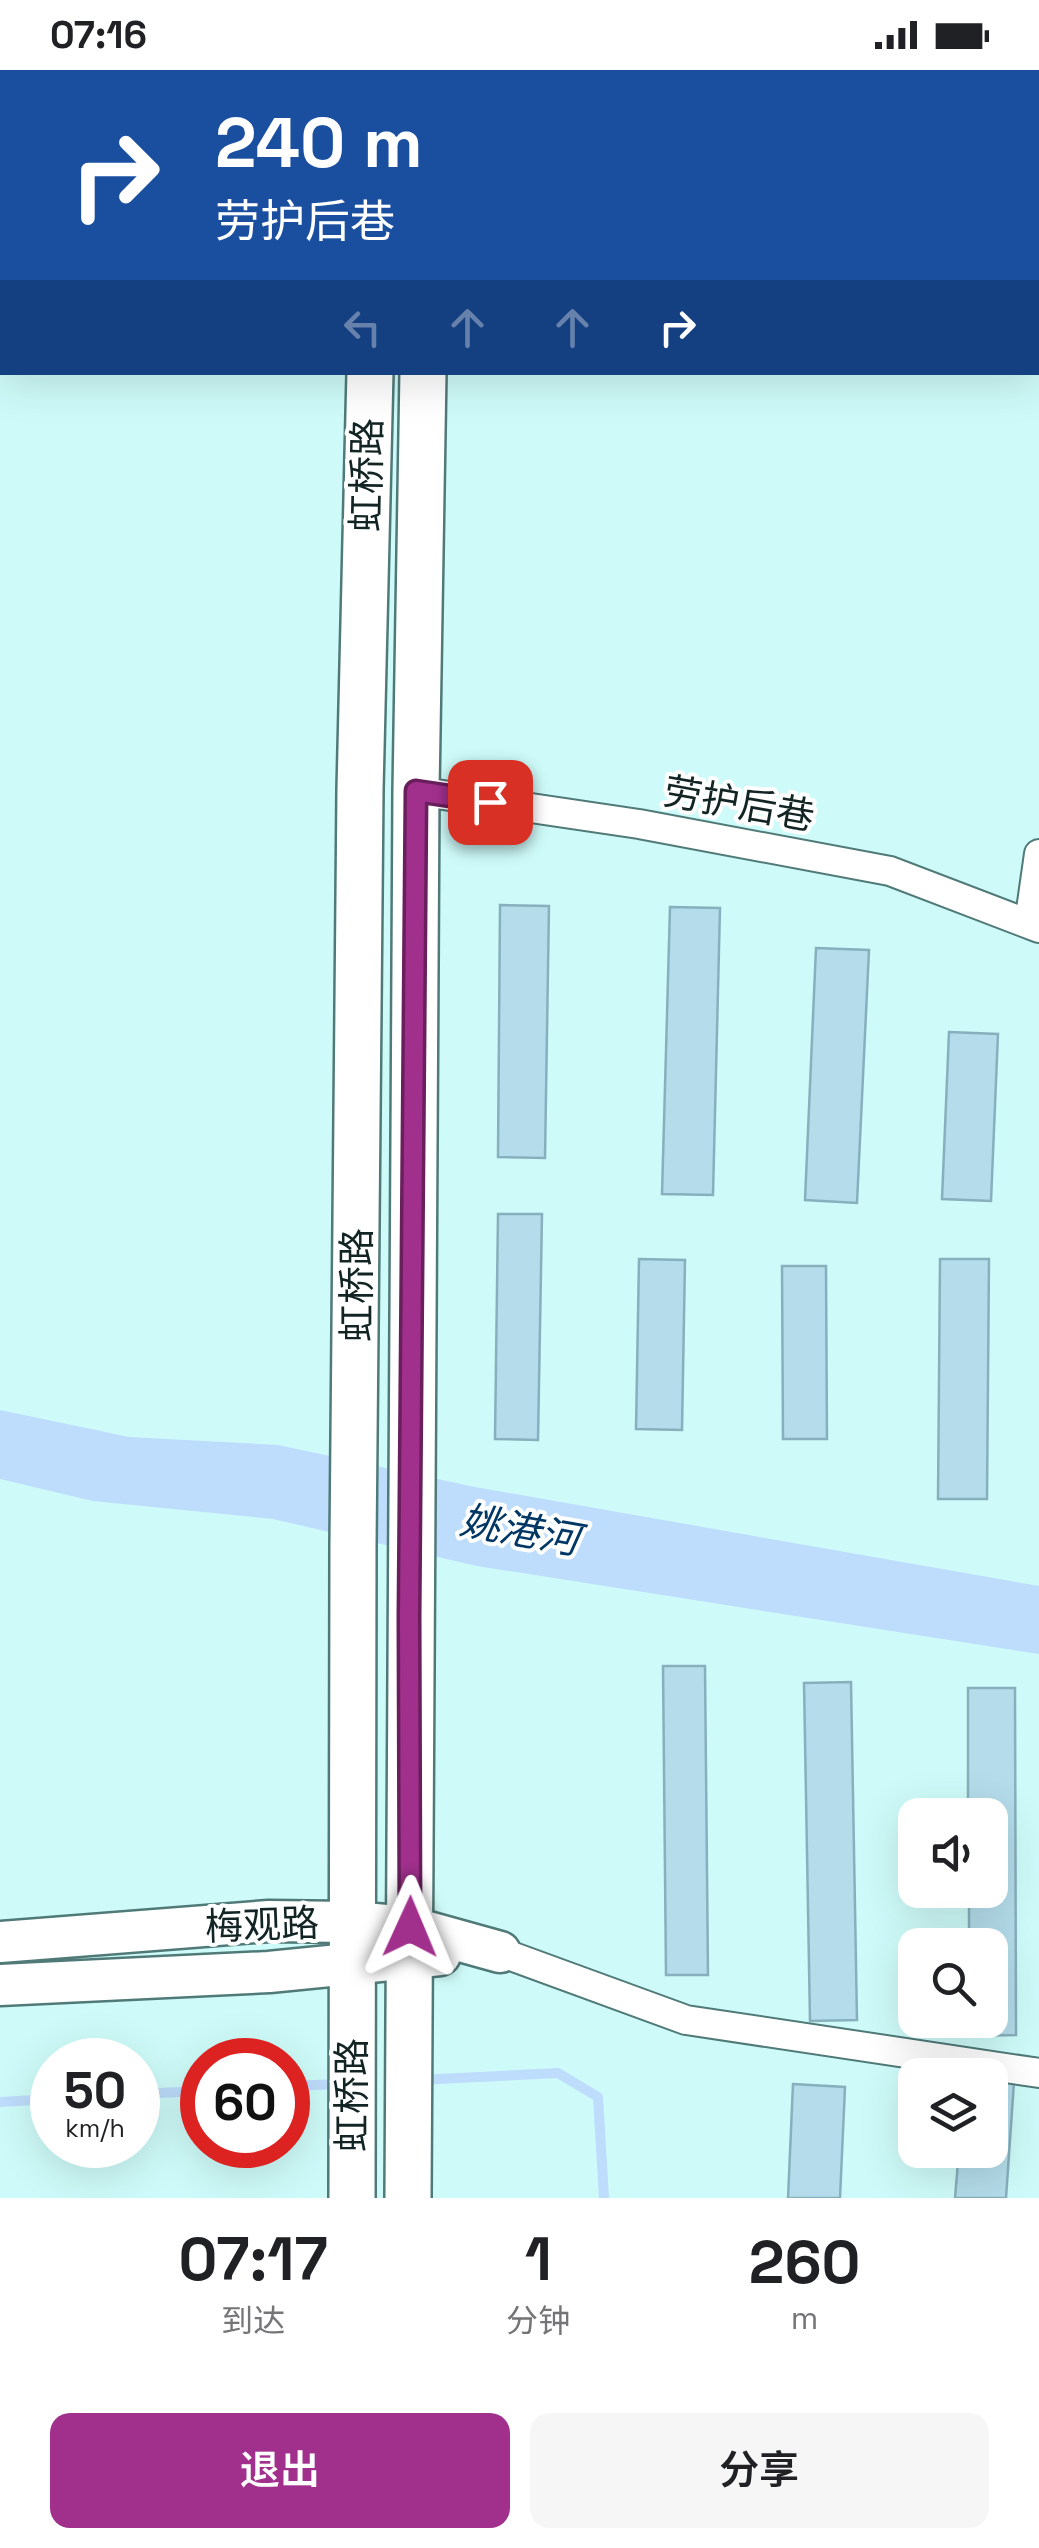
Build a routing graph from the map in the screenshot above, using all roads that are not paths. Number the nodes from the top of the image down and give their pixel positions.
1 (370, 375) edge
2 (423, 375) edge
3 (416, 791) junction
4 (1039, 854) edge
5 (1034, 926) edge
6 (0, 1942) edge
7 (351, 1942) junction
8 (410, 1942) junction
9 (500, 1952) joint
10 (0, 1985) edge
11 (1039, 2073) edge
12 (352, 2198) edge
13 (408, 2198) edge

1 - 7 main road, 虹桥路
2 - 3 main road, 虹桥路
3 - 5 street, 劳护后巷
3 - 8 main road, 虹桥路
4 - 5 street
6 - 7 street, 梅观路
7 - 8 street, 梅观路
7 - 10 street, 梅观路
7 - 12 main road, 虹桥路
8 - 9 street, 梅观路
8 - 13 main road, 虹桥路
9 - 11 street

